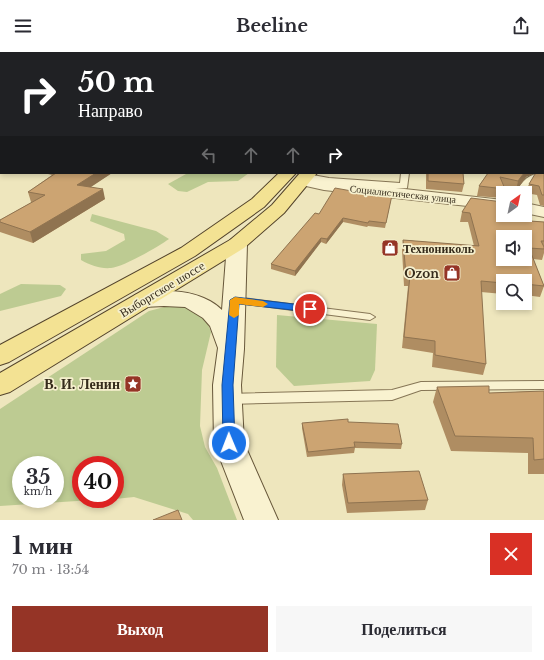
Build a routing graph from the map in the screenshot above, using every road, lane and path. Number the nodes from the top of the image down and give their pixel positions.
1 (405, 174) edge
2 (540, 174) edge
3 (301, 176) edge
4 (523, 186) edge
5 (496, 203) edge
6 (532, 209) edge
7 (544, 212) edge
8 (237, 244) junction
9 (143, 300) junction
10 (235, 300) junction
11 (370, 317) dead end
12 (232, 349) junction
13 (0, 356) edge
14 (0, 385) edge
15 (544, 385) edge
16 (228, 399) junction
17 (261, 520) edge

1 - 3 lane
2 - 4 lane
3 - 5 street, Социалистическая улица
3 - 8 main road, Выборгское шоссе
3 - 13 main road, Выборгское шоссе
6 - 7 street
8 - 9 main road, Выборгское шоссе
8 - 10 street
9 - 12 street
9 - 14 main road, Выборгское шоссе
10 - 11 lane
10 - 12 street
12 - 16 street
15 - 16 lane
16 - 17 street

